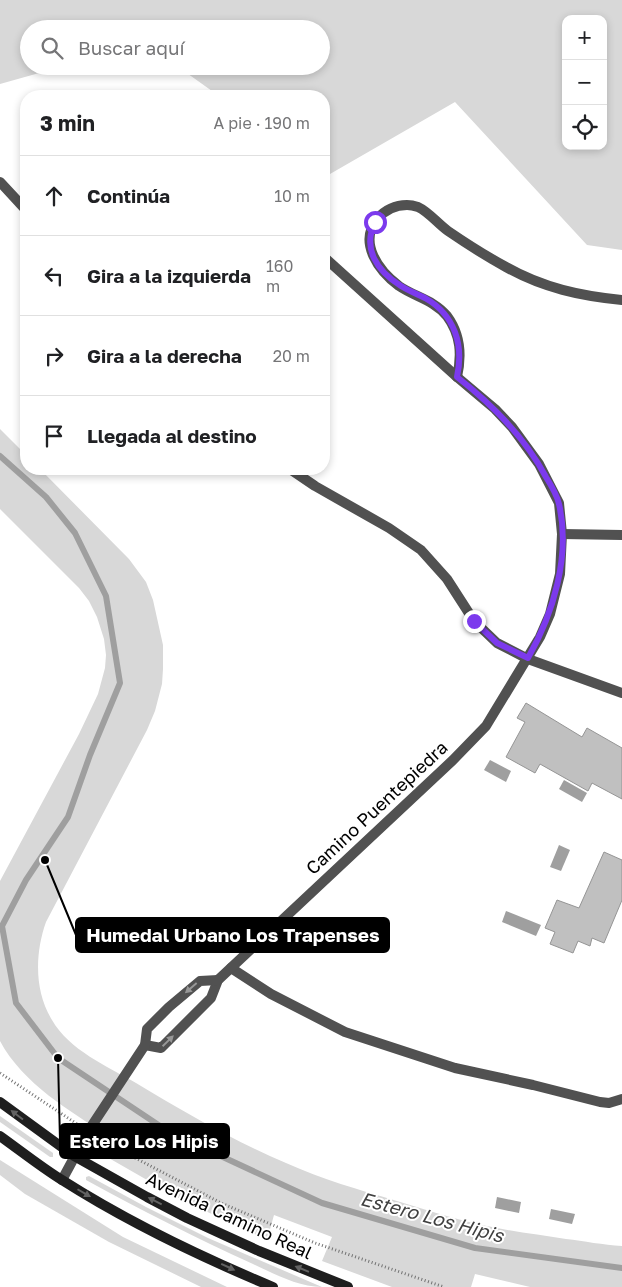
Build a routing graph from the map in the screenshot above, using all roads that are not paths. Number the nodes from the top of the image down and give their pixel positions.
1 (0, 182) edge
2 (20, 204) edge
3 (330, 262) edge
4 (622, 300) edge
5 (457, 377) junction
6 (299, 475) edge
7 (562, 534) junction
8 (622, 535) edge
9 (528, 658) junction
10 (622, 693) edge
11 (231, 968) junction
12 (218, 980) junction
13 (145, 1045) junction
14 (622, 1100) edge
15 (0, 1102) edge
16 (0, 1136) edge
17 (74, 1156) junction
18 (62, 1180) junction
19 (273, 1287) edge
20 (348, 1287) edge

1 - 2 street
3 - 5 street, Camino Puentepiedra
4 - 5 street
5 - 7 street, Camino Puentepiedra
6 - 9 street
7 - 8 street
7 - 9 street, Camino Puentepiedra
9 - 10 street
9 - 11 street, Camino Puentepiedra
11 - 12 street, Camino Puentepiedra
11 - 14 street
13 -> 12 street, Camino Puentepiedra
12 -> 13 street
13 - 17 street
17 -> 15 main road, Avenida Camino Real
16 - 18 main road
17 - 18 street
20 -> 17 main road, Avenida Camino Real
18 -> 19 main road

